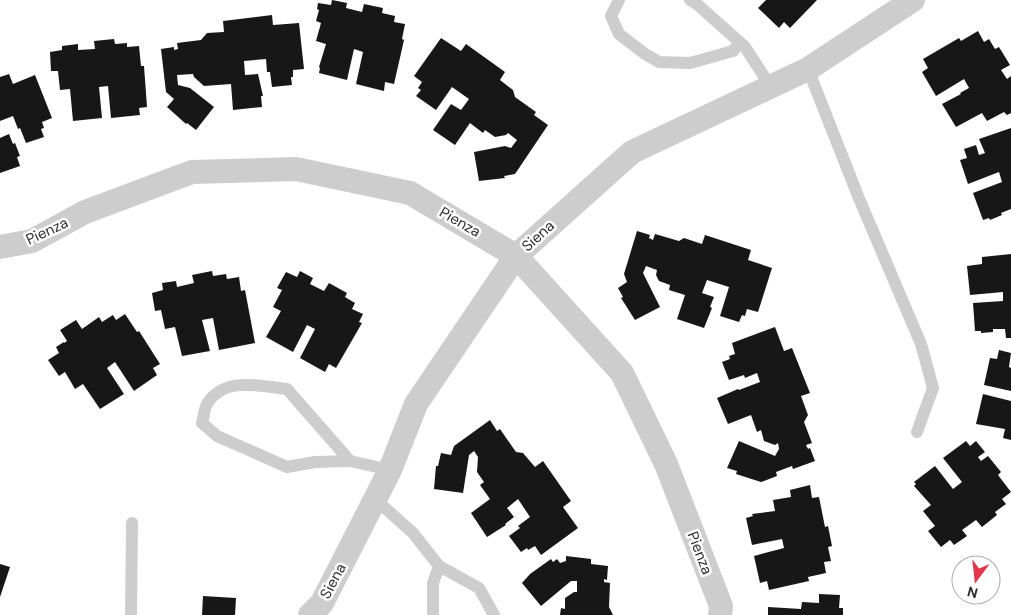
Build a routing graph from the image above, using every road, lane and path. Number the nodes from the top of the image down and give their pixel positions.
1 (619, 0) edge
2 (690, 0) edge
3 (913, 0) edge
4 (740, 42) junction
5 (808, 69) junction
6 (770, 87) junction
7 (0, 247) edge
8 (516, 256) junction
9 (917, 432) dead end
10 (350, 461) junction
11 (390, 470) junction
12 (376, 499) junction
13 (132, 523) dead end
14 (439, 566) junction
15 (131, 615) edge
16 (310, 615) edge
17 (433, 615) edge
18 (494, 615) edge
19 (720, 615) edge

1 - 4 lane
2 - 4 lane
3 - 5 street, Siena
4 - 6 lane
5 - 6 street, Siena
5 - 9 lane
6 - 8 street, Siena
7 - 8 street, Pienza
8 - 11 street, Siena
8 - 19 street, Pienza
10 - 10 lane
10 - 11 lane
11 - 12 street, Siena
12 - 14 lane
12 - 16 street, Siena
13 - 15 lane
14 - 17 lane
14 - 18 lane

